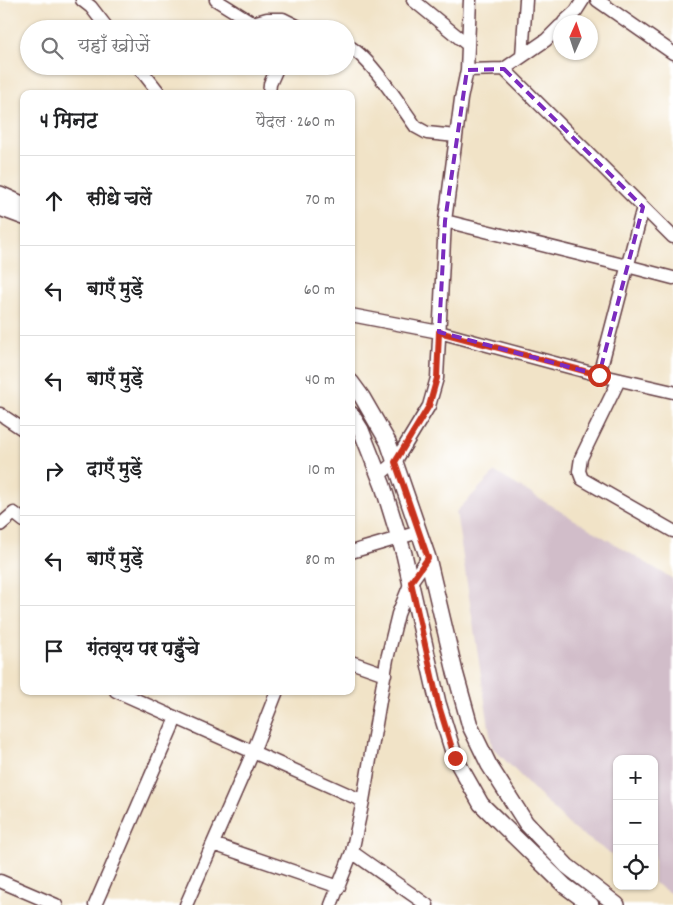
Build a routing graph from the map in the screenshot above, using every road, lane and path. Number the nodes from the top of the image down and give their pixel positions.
1 (82, 0) edge
2 (216, 0) edge
3 (412, 0) edge
4 (470, 0) edge
5 (526, 0) edge
6 (583, 0) edge
7 (597, 0) edge
8 (571, 15) edge
9 (101, 20) edge
10 (248, 20) edge
11 (264, 20) edge
12 (285, 20) edge
13 (553, 33) edge
14 (468, 45) junction
15 (355, 49) edge
16 (673, 53) edge
17 (522, 56) junction
18 (504, 69) junction
19 (467, 70) junction
20 (145, 75) edge
21 (274, 75) edge
22 (157, 90) edge
23 (269, 90) edge
24 (456, 136) junction
25 (0, 194) edge
26 (20, 203) edge
27 (643, 207) junction
28 (0, 208) edge
29 (20, 216) edge
30 (445, 221) junction
31 (673, 237) edge
32 (628, 266) junction
33 (673, 278) edge
34 (355, 316) edge
35 (439, 332) junction
36 (599, 375) junction
37 (619, 380) junction
38 (355, 387) edge
39 (673, 392) edge
40 (0, 414) edge
41 (355, 420) edge
42 (20, 427) edge
43 (395, 462) junction
44 (379, 475) junction
45 (20, 518) edge
46 (0, 525) edge
47 (673, 531) edge
48 (419, 532) junction
49 (399, 538) junction
50 (355, 551) edge
51 (428, 558) junction
52 (411, 582) junction
53 (355, 663) edge
54 (385, 674) junction
55 (125, 695) edge
56 (275, 695) edge
57 (176, 718) junction
58 (253, 752) junction
59 (363, 801) junction
60 (213, 844) junction
61 (352, 852) junction
62 (0, 881) edge
63 (339, 886) junction
64 (56, 905) edge
65 (95, 905) edge
66 (186, 905) edge
67 (331, 905) edge
68 (427, 905) edge
69 (591, 905) edge
70 (617, 905) edge

1 - 9 street
2 - 10 street
3 - 14 street
4 - 14 street
5 - 17 street
6 - 8 street
7 - 16 street
11 - 12 street
13 - 17 street
14 - 19 street
15 - 24 street
17 - 18 street
18 - 19 street
18 - 27 street
19 - 24 street
20 - 22 street
21 - 23 street
24 - 30 street
25 - 26 street
27 - 31 street
27 - 32 street
28 - 29 street
30 - 32 street
30 - 35 street
32 - 33 street
32 - 36 street
34 - 35 street
35 - 36 street
35 - 43 street
36 - 37 street
37 - 39 street
37 - 47 street
38 - 43 street
40 - 42 street
41 - 44 street
43 - 44 street
43 - 48 street
44 - 49 street
45 - 46 street
48 - 49 street
48 - 51 street
49 - 50 street
49 - 52 street
51 - 52 street
51 - 70 street
52 - 54 street
52 - 69 street
53 - 54 street
54 - 59 street
55 - 57 street
56 - 58 street
57 - 58 street
57 - 65 street
58 - 59 street
58 - 60 street
59 - 61 street
60 - 63 street
60 - 66 street
61 - 63 street
61 - 68 street
62 - 64 street
63 - 67 street

